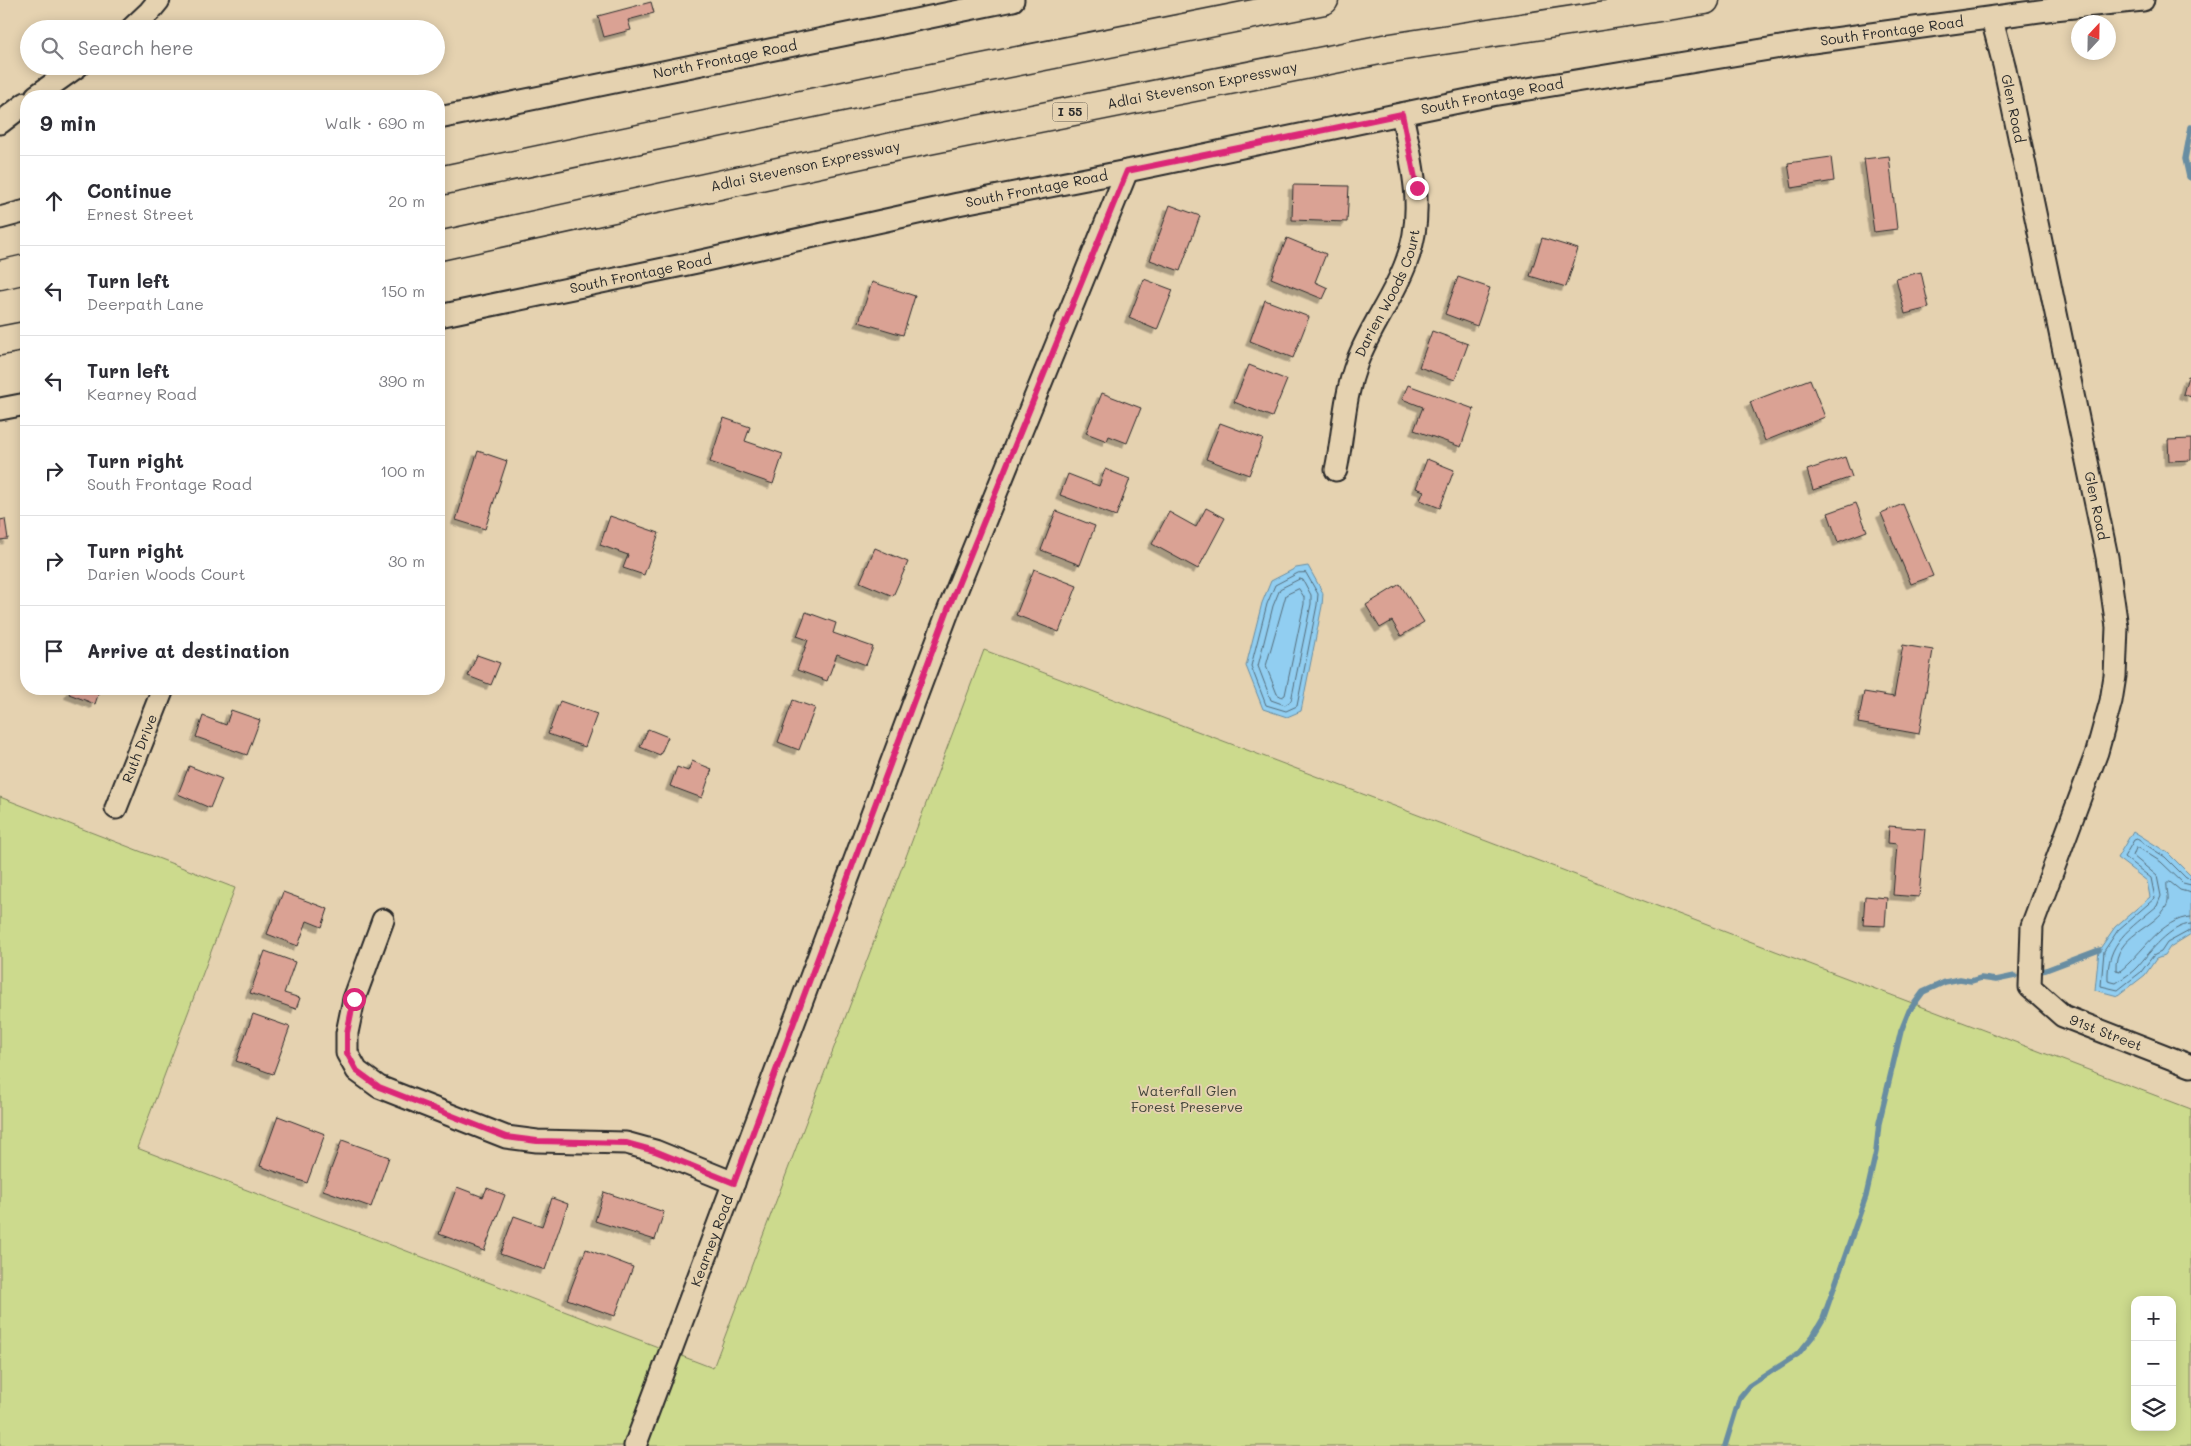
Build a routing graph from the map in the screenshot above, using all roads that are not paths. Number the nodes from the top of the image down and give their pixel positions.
1 (159, 0) edge
2 (1013, 0) edge
3 (1324, 0) edge
4 (1705, 0) edge
5 (2143, 0) edge
6 (1992, 19) junction
7 (140, 20) edge
8 (65, 75) edge
9 (44, 90) edge
10 (20, 108) edge
11 (1402, 114) junction
12 (445, 117) edge
13 (0, 123) edge
14 (1127, 171) junction
15 (445, 180) edge
16 (20, 213) edge
17 (0, 218) edge
18 (445, 245) edge
19 (20, 270) edge
20 (0, 275) edge
21 (445, 315) edge
22 (20, 337) edge
23 (0, 342) edge
24 (20, 405) edge
25 (0, 409) edge
26 (1336, 470) dead end
27 (161, 695) edge
28 (116, 808) dead end
29 (383, 920) dead end
30 (2030, 987) joint
31 (2191, 1066) edge
32 (734, 1183) junction
33 (635, 1446) edge

1 - 7 street
2 - 12 street, North Frontage Road
3 - 15 highway
4 - 18 highway, Adlai Stevenson Expressway / I 55
5 - 6 street, South Frontage Road
6 - 11 street, South Frontage Road
6 - 30 street, Glen Road
8 - 9 street
10 - 13 street
11 - 14 street, South Frontage Road
11 - 26 street, Darien Woods Court
14 - 21 street, South Frontage Road
14 - 32 street, Kearney Road
16 - 17 street
19 - 20 highway
22 - 23 highway
24 - 25 street
27 - 28 street, Ruth Drive
29 - 32 street
30 - 31 street, 91st Street
32 - 33 street, Kearney Road

